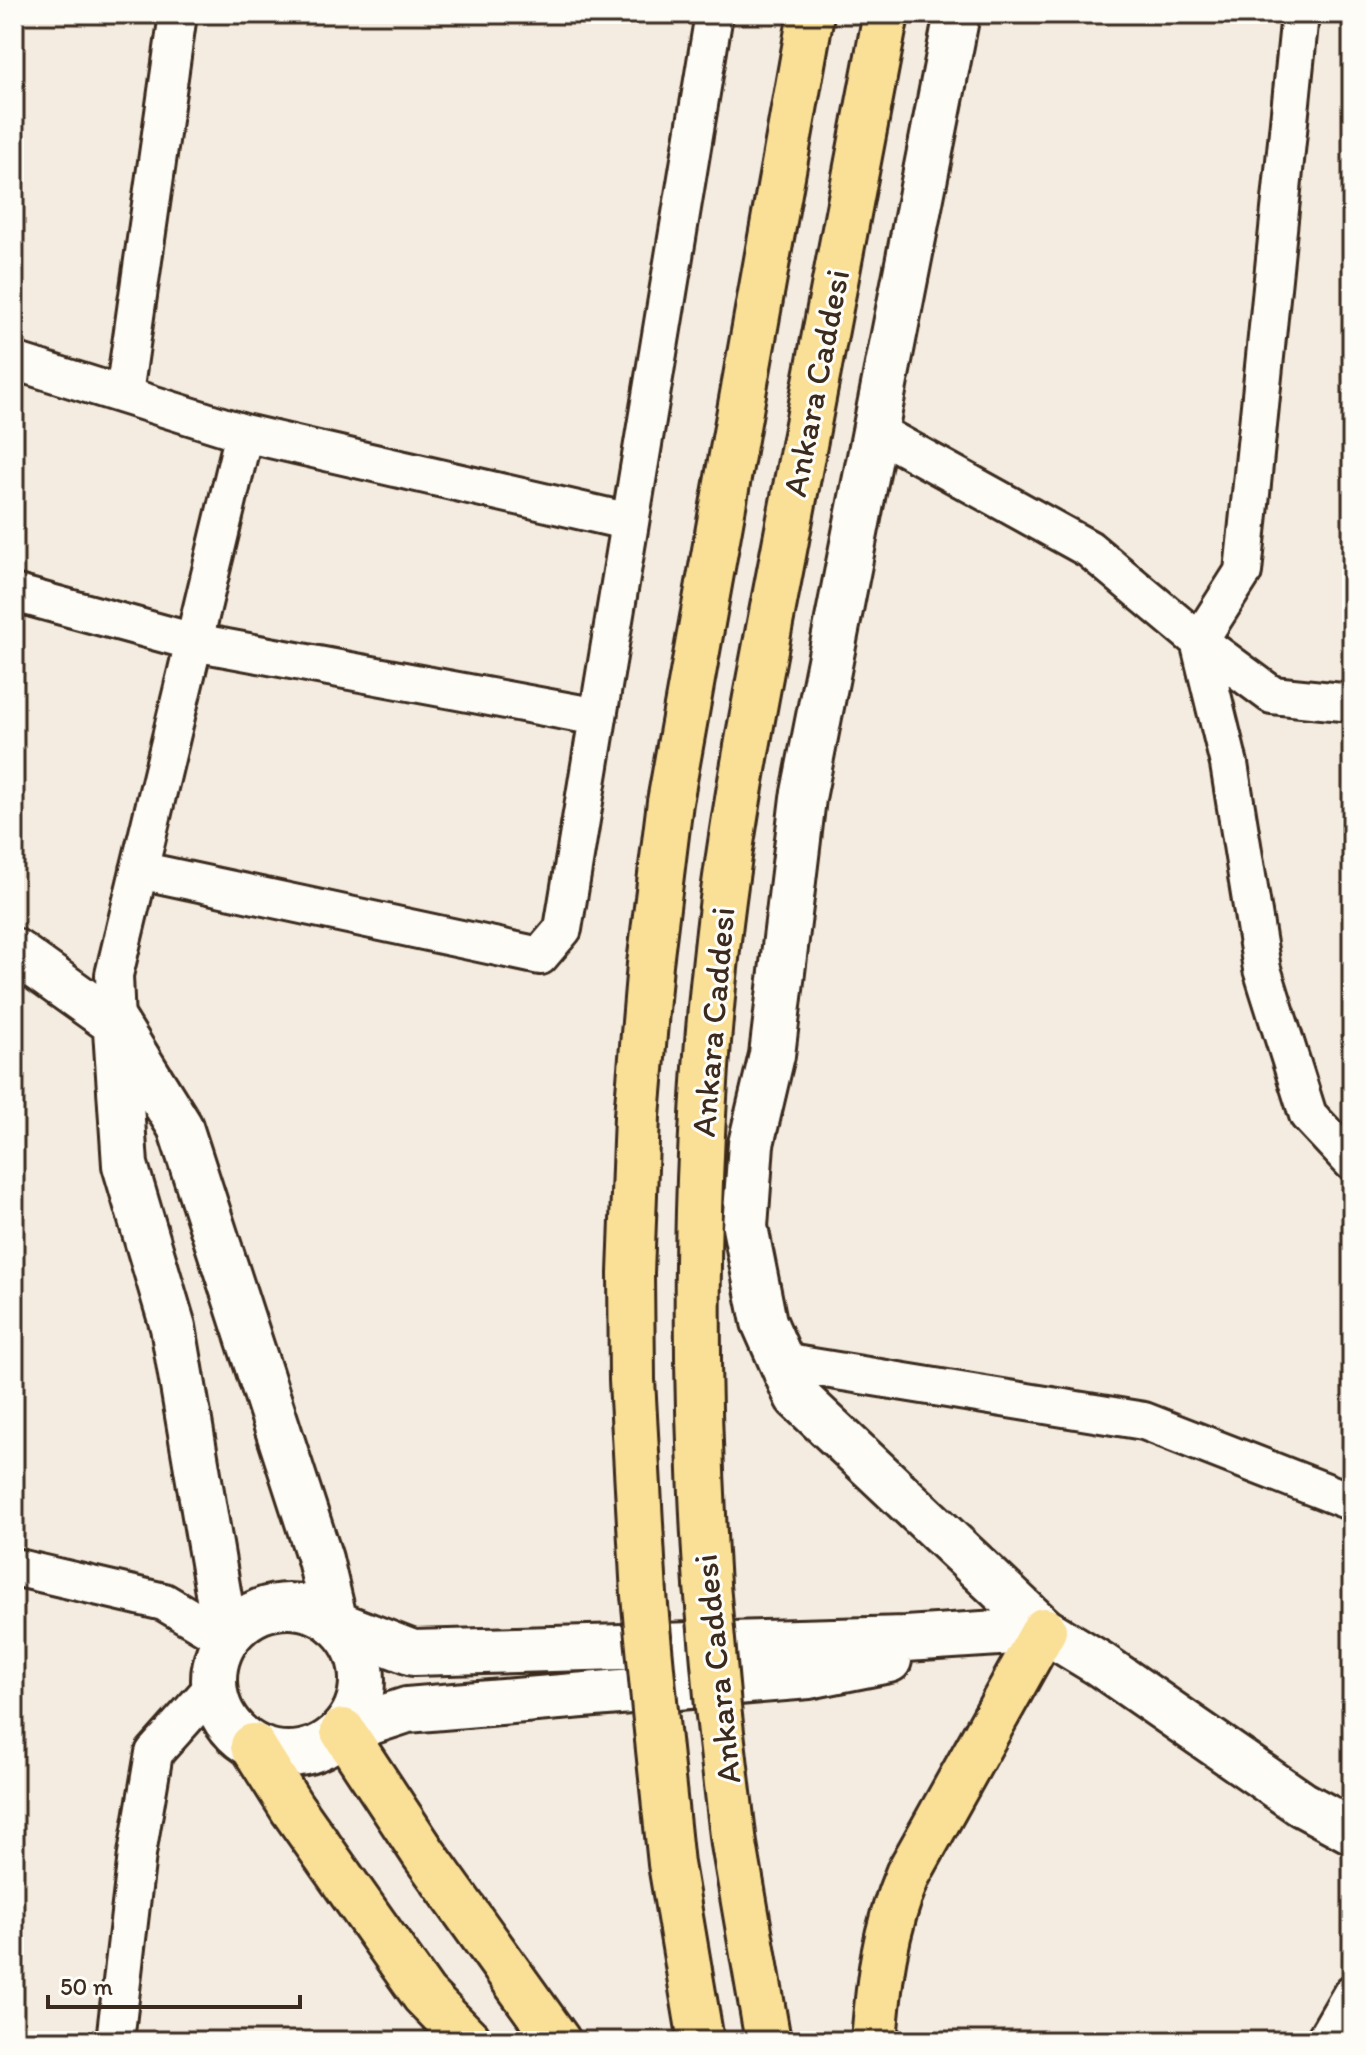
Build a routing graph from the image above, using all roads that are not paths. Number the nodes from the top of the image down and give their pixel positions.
1 (178, 14) edge
2 (714, 14) edge
3 (811, 14) edge
4 (886, 14) edge
5 (957, 14) edge
6 (1300, 14) edge
7 (14, 361) edge
8 (124, 394) junction
9 (875, 431) junction
10 (244, 433) junction
11 (630, 522) junction
12 (14, 594) edge
13 (1199, 641) junction
14 (194, 642) junction
15 (1352, 703) edge
16 (598, 717) junction
17 (139, 870) junction
18 (14, 951) edge
19 (116, 1024) junction
20 (1352, 1162) edge
21 (782, 1362) junction
22 (1352, 1502) edge
23 (14, 1567) edge
24 (335, 1623) junction
25 (1044, 1630) junction
26 (226, 1639) junction
27 (214, 1686) junction
28 (343, 1731) junction
29 (253, 1746) junction
30 (1352, 1831) edge
31 (1352, 1993) edge
32 (115, 2041) edge
33 (469, 2041) edge
34 (558, 2041) edge
35 (701, 2041) edge
36 (768, 2041) edge
37 (874, 2041) edge
38 (1324, 2041) edge

1 - 8 street
2 - 11 street
3 - 35 highway, Ankara Caddesi, bridge
4 - 36 highway, Ankara Caddesi, bridge
5 - 9 main road
6 - 13 street
7 - 8 street
8 - 10 street
9 - 13 street
9 - 21 main road
10 - 11 street
10 - 14 street
11 - 16 street
12 - 14 street
13 - 15 street
13 - 20 street
14 - 16 street
14 - 17 street
16 - 17 street
17 - 19 street
18 - 19 main road
19 - 24 main road
19 - 26 main road
21 - 22 street
21 - 25 main road
23 - 26 street
24 - 25 main road
24 - 26 main road
24 - 28 main road
25 - 28 main road
25 - 30 main road
25 - 37 highway
26 - 27 main road
27 - 29 main road
27 - 32 street
28 - 29 main road
28 - 34 highway
29 - 33 highway
31 - 38 street

